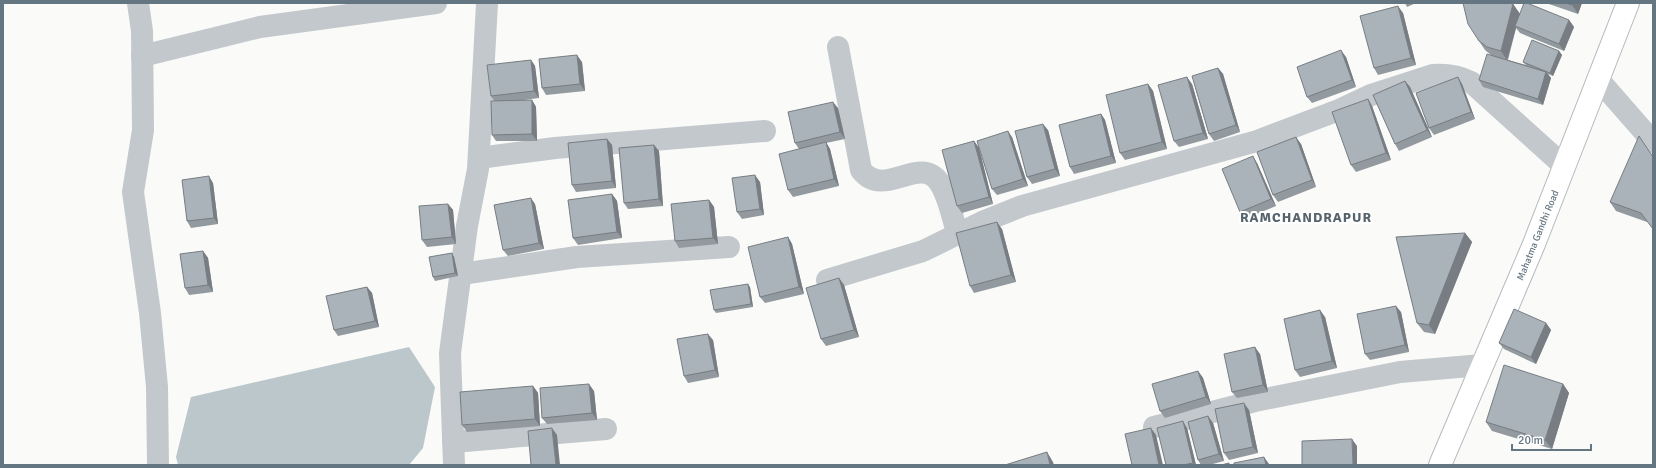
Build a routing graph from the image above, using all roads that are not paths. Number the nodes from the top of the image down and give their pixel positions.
1 (138, 3) edge
2 (436, 3) edge
3 (487, 3) edge
4 (1628, 3) edge
5 (838, 47) dead end
6 (142, 56) junction
7 (1598, 79) junction
8 (765, 131) dead end
9 (1653, 142) edge
10 (479, 158) junction
11 (1564, 166) junction
12 (958, 235) junction
13 (729, 247) dead end
14 (461, 274) junction
15 (827, 280) edge
16 (1482, 365) junction
17 (1154, 427) dead end
18 (606, 429) dead end
19 (453, 442) junction
20 (158, 465) edge
21 (454, 465) edge
22 (1440, 465) edge

1 - 6 street
2 - 6 street
3 - 10 street
4 - 7 main road, Mahatma Gandhi Road
5 - 12 street
6 - 20 street
7 - 9 street
7 - 11 main road, Mahatma Gandhi Road
8 - 10 street
10 - 14 street
11 - 12 street
11 - 16 main road, Mahatma Gandhi Road
12 - 15 street
13 - 14 street
14 - 19 street
16 - 17 street
16 - 22 main road, Mahatma Gandhi Road
18 - 19 street
19 - 21 street

